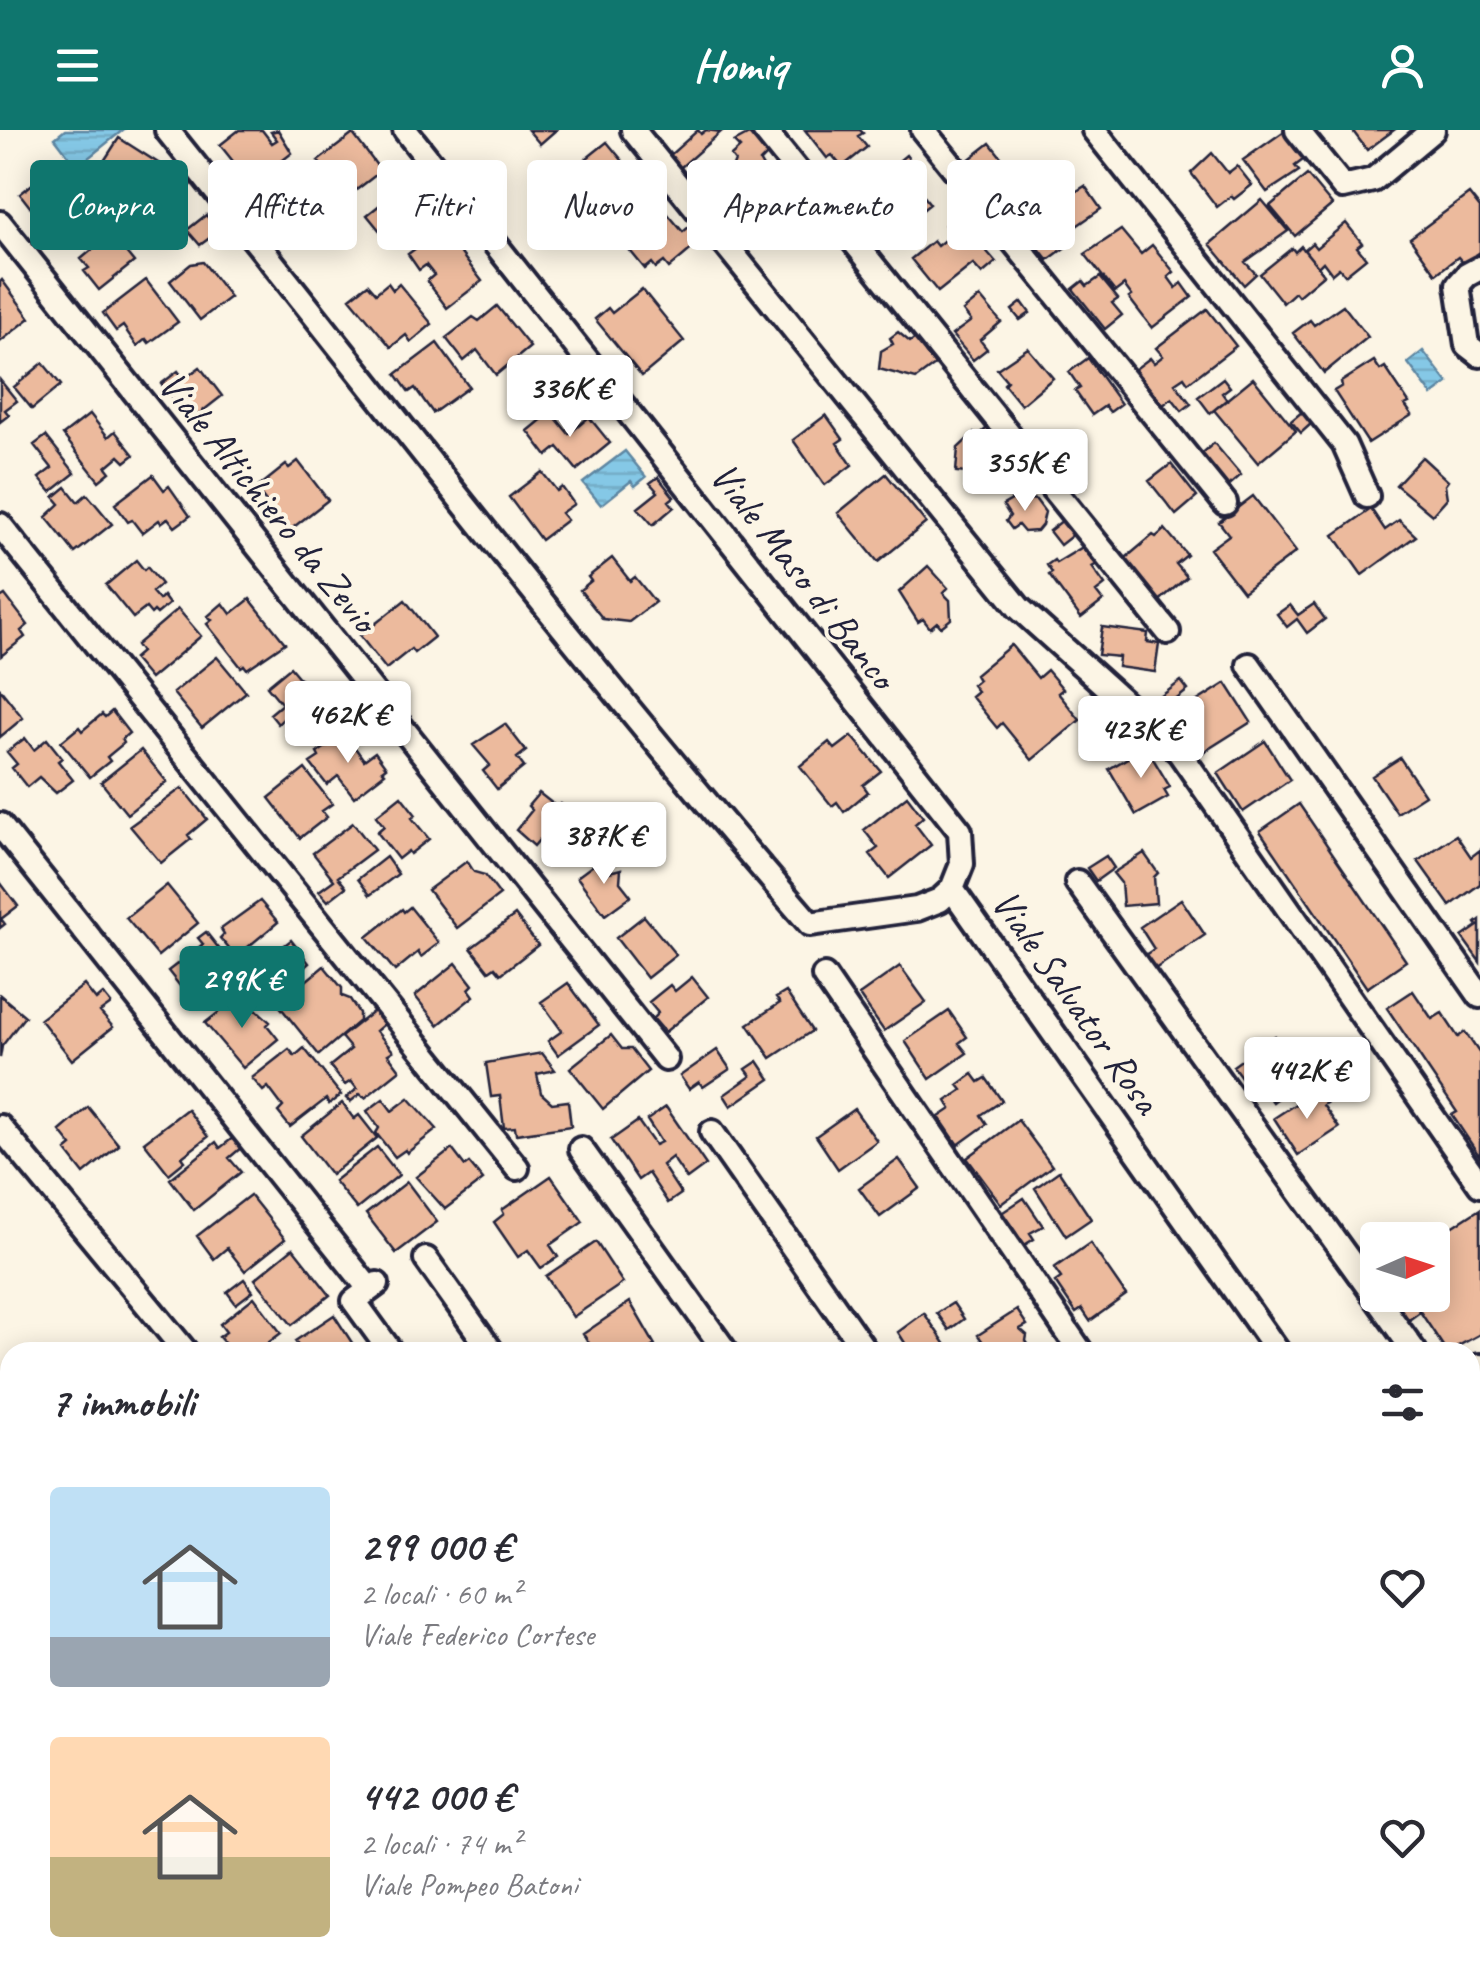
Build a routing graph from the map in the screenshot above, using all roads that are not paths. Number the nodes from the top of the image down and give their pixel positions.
1 (166, 130) edge
2 (405, 130) edge
3 (633, 130) edge
4 (764, 130) edge
5 (924, 130) edge
6 (1094, 130) edge
7 (1297, 130) edge
8 (1433, 130) edge
9 (0, 224) edge
10 (1480, 268) edge
11 (1480, 356) edge
12 (1367, 496) dead end
13 (1225, 503) dead end
14 (0, 524) edge
15 (1168, 632) dead end
16 (1249, 665) dead end
17 (0, 825) edge
18 (1077, 882) dead end
19 (952, 889) junction
20 (824, 976) dead end
21 (1480, 996) edge
22 (666, 1059) dead end
23 (0, 1127) edge
24 (712, 1132) dead end
25 (581, 1149) dead end
26 (517, 1168) dead end
27 (1480, 1184) edge
28 (426, 1259) dead end
29 (178, 1342) edge
30 (384, 1342) edge
31 (485, 1342) edge
32 (719, 1342) edge
33 (859, 1342) edge
34 (1074, 1342) edge
35 (1271, 1342) edge
36 (1408, 1342) edge

1 - 19 street
2 - 19 street, Viale Maso di Banco
3 - 27 street
4 - 15 street
5 - 13 street
6 - 12 street
7 - 8 street
9 - 22 street, Viale Altichiero da Zevio
10 - 11 street
14 - 26 street
16 - 21 street
17 - 30 street
18 - 36 street
19 - 35 street, Viale Salvator Rosa
20 - 34 street
23 - 29 street
24 - 33 street
25 - 32 street
28 - 31 street

